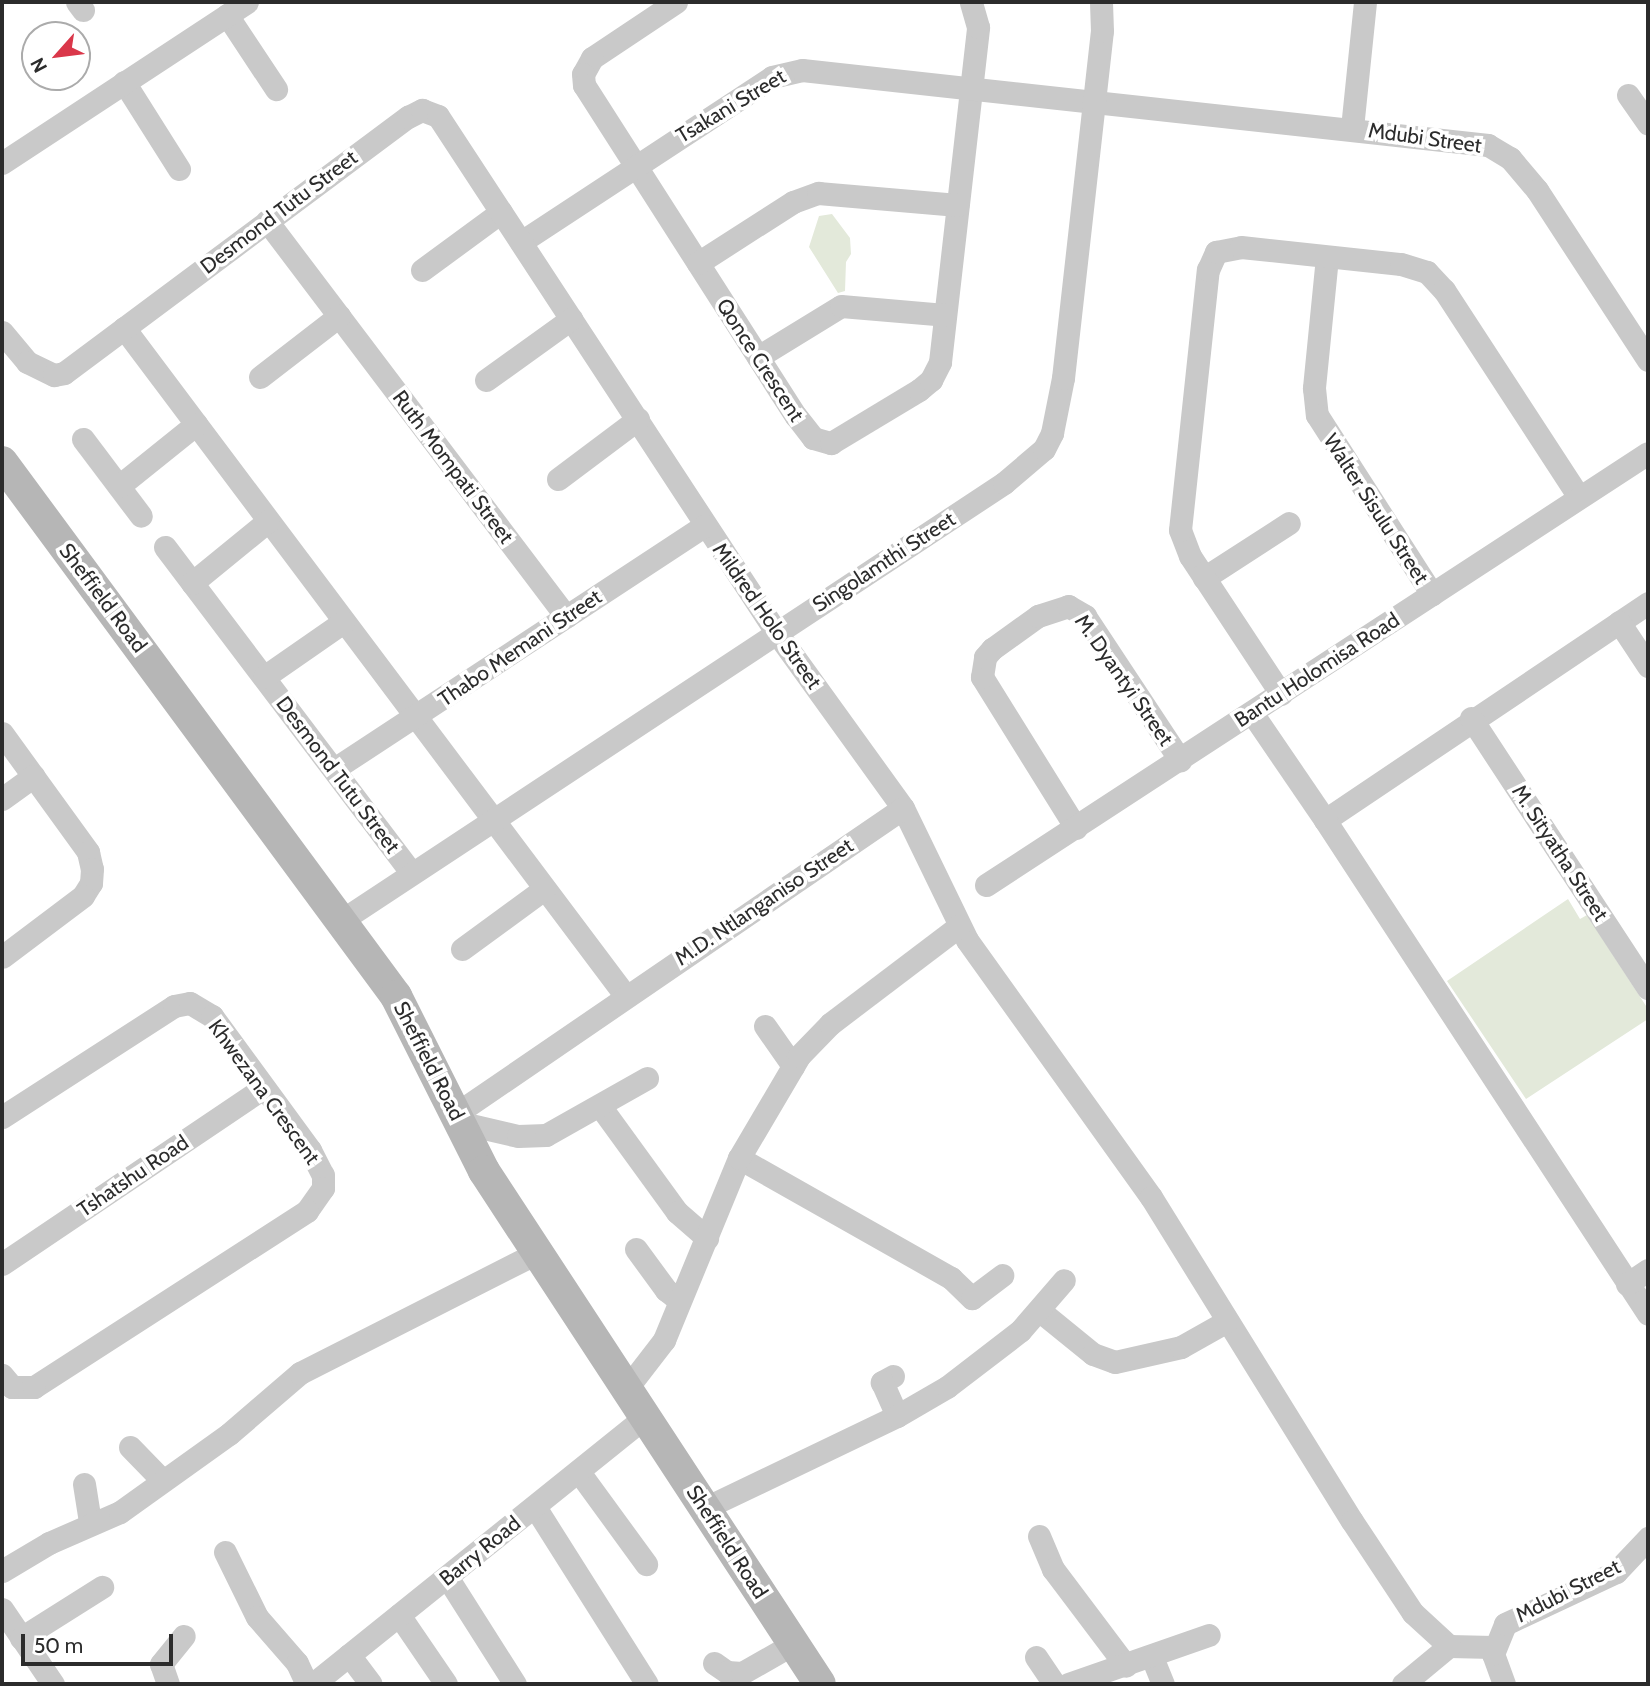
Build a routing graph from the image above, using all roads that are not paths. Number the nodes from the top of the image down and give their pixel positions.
1 (247, 2) edge
2 (676, 2) edge
3 (971, 2) edge
4 (1101, 2) edge
5 (1365, 2) edge
6 (227, 15) junction
7 (124, 82) junction
8 (276, 89) dead end
9 (971, 90) junction
10 (1628, 95) dead end
11 (1094, 102) junction
12 (438, 116) joint
13 (1648, 124) edge
14 (1352, 128) junction
15 (2, 163) edge
16 (634, 166) junction
17 (179, 169) dead end
18 (957, 205) junction
19 (501, 212) junction
20 (267, 221) junction
21 (521, 242) junction
22 (1327, 257) junction
23 (698, 263) junction
24 (422, 270) dead end
25 (945, 315) junction
26 (339, 316) junction
27 (571, 319) junction
28 (124, 328) junction
29 (2, 332) edge
30 (758, 358) junction
31 (1648, 360) edge
32 (260, 377) dead end
33 (486, 380) dead end
34 (638, 419) junction
35 (196, 424) junction
36 (83, 439) dead end
37 (1648, 453) edge
38 (2, 462) edge
39 (558, 479) dead end
40 (119, 486) junction
41 (1579, 497) junction
42 (141, 516) dead end
43 (268, 521) junction
44 (1289, 523) dead end
45 (705, 525) junction
46 (165, 547) dead end
47 (1204, 578) junction
48 (192, 583) junction
49 (1432, 594) junction
50 (1648, 603) edge
51 (566, 617) junction
52 (343, 622) junction
53 (1619, 622) junction
54 (776, 632) junction
55 (1648, 666) edge
56 (264, 677) junction
57 (1281, 694) junction
58 (1252, 713) junction
59 (415, 718) junction
60 (1471, 718) junction
61 (2, 733) edge
62 (1180, 760) junction
63 (334, 769) junction
64 (34, 776) junction
65 (2, 799) edge
66 (903, 808) junction
67 (491, 820) junction
68 (1325, 820) junction
69 (1076, 828) junction
70 (411, 872) junction
71 (986, 885) dead end
72 (544, 889) junction
73 (342, 920) junction
74 (959, 926) junction
75 (462, 949) dead end
76 (2, 957) edge
77 (1648, 988) edge
78 (625, 995) junction
79 (765, 1026) dead end
80 (793, 1066) junction
81 (647, 1078) dead end
82 (263, 1088) junction
83 (600, 1106) junction
84 (2, 1117) edge
85 (460, 1118) junction
86 (740, 1158) junction
87 (707, 1238) junction
88 (636, 1249) dead end
89 (538, 1252) junction
90 (3, 1260) edge
91 (1648, 1270) edge
92 (1002, 1275) dead end
93 (1064, 1280) dead end
94 (1627, 1283) junction
95 (679, 1300) junction
96 (1040, 1311) junction
97 (1648, 1314) edge
98 (1227, 1321) junction
99 (2, 1375) edge
100 (893, 1376) dead end
101 (627, 1388) junction
102 (897, 1416) junction
103 (646, 1417) junction
104 (130, 1447) dead end
105 (579, 1472) junction
106 (161, 1479) junction
107 (84, 1484) dead end
108 (535, 1507) junction
109 (705, 1508) junction
110 (90, 1523) junction
111 (1040, 1536) dead end
112 (1648, 1538) edge
113 (225, 1552) dead end
114 (646, 1564) dead end
115 (2, 1571) edge
116 (447, 1577) junction
117 (102, 1587) dead end
118 (2, 1609) edge
119 (399, 1615) junction
120 (1209, 1635) dead end
121 (184, 1636) dead end
122 (21, 1638) junction
123 (793, 1644) junction
124 (1449, 1646) junction
125 (1493, 1647) junction
126 (349, 1655) junction
127 (1036, 1657) dead end
128 (1152, 1657) junction
129 (714, 1663) dead end
130 (1126, 1667) junction
131 (53, 1684) edge
132 (168, 1684) edge
133 (307, 1684) edge
134 (313, 1684) edge
135 (371, 1684) edge
136 (446, 1684) edge
137 (515, 1684) edge
138 (647, 1684) edge
139 (820, 1684) edge
140 (1066, 1684) edge
141 (1163, 1684) edge
142 (1403, 1684) edge
143 (1504, 1684) edge

1 - 6 street
2 - 16 street, Qonce Crescent
3 - 9 street, Qonce Crescent
4 - 11 street, Singolamthi Street
5 - 14 street
6 - 7 street
6 - 8 street
7 - 15 street
7 - 17 street
9 - 11 street, Tsakani Street
9 - 16 street, Tsakani Street
9 - 18 street, Qonce Crescent
10 - 13 street
11 - 14 street, Mdubi Street
11 - 54 street, Singolamthi Street
12 - 19 street, Mildred Holo Street
12 - 20 street, Desmond Tutu Street
14 - 31 street, Mdubi Street
16 - 21 street, Tsakani Street
16 - 23 street, Qonce Crescent
18 - 23 street
18 - 25 street, Qonce Crescent
19 - 21 street, Mildred Holo Street
19 - 24 street
20 - 26 street, Ruth Mompati Street
20 - 28 street, Desmond Tutu Street
21 - 27 street, Mildred Holo Street
22 - 41 street
22 - 47 street
22 - 49 street, Walter Sisulu Street
23 - 30 street, Qonce Crescent
25 - 30 street
25 - 30 street, Qonce Crescent
26 - 32 street
26 - 51 street, Ruth Mompati Street
27 - 33 street
27 - 34 street, Mildred Holo Street
28 - 29 street, Desmond Tutu Street
28 - 35 street
34 - 39 street
34 - 45 street, Mildred Holo Street
35 - 40 street
35 - 43 street
36 - 40 street
37 - 41 street, Bantu Holomisa Road
38 - 73 street, Sheffield Road
40 - 42 street
41 - 49 street, Bantu Holomisa Road
43 - 48 street
43 - 52 street
44 - 47 street
45 - 51 street, Thabo Memani Street
45 - 54 street, Mildred Holo Street
46 - 48 street, Desmond Tutu Street
47 - 57 street
48 - 56 street, Desmond Tutu Street
49 - 57 street, Bantu Holomisa Road
50 - 53 street
51 - 59 street, Thabo Memani Street
52 - 56 street, Desmond Tutu Street
52 - 59 street
53 - 55 street
53 - 60 street
54 - 66 street, Mildred Holo Street
54 - 67 street, Singolamthi Street
56 - 63 street, Desmond Tutu Street
57 - 58 street, Bantu Holomisa Road
58 - 62 street, Bantu Holomisa Road
58 - 68 street
59 - 63 street, Thabo Memani Street
59 - 67 street
60 - 68 street
60 - 77 street, M. Sityatha Street
61 - 64 street
62 - 69 street, Bantu Holomisa Road
62 - 69 street, M. Dyantyi Street
63 - 70 street, Desmond Tutu Street
64 - 65 street
64 - 76 street
66 - 74 street, Mildred Holo Street
66 - 78 street, M.D. Ntlanganiso Street
67 - 70 street, Singolamthi Street
67 - 72 street
68 - 94 street
69 - 71 street, Bantu Holomisa Road
70 - 73 street, Singolamthi Street
72 - 75 street
72 - 78 street
73 - 85 street, Sheffield Road
74 - 80 street
74 - 98 street, Mildred Holo Street
78 - 85 street, M.D. Ntlanganiso Street
79 - 80 street
80 - 86 street
81 - 83 street
82 - 84 street, Khwezana Crescent
82 - 90 street, Tshatshu Road
82 - 99 street, Khwezana Crescent
83 - 85 street
83 - 87 street
85 - 89 street, Sheffield Road
86 - 87 street
86 - 92 street
87 - 95 street
88 - 95 street
89 - 101 street, Sheffield Road
89 - 106 street
91 - 94 street
93 - 96 street
94 - 97 street
95 - 101 street
96 - 98 street
96 - 102 street
98 - 124 street, Mildred Holo Street
100 - 102 street
101 - 103 street, Sheffield Road
102 - 109 street
103 - 105 street, Barry Road
103 - 109 street, Sheffield Road
104 - 106 street
105 - 108 street, Barry Road
105 - 114 street
106 - 110 street
107 - 110 street
108 - 116 street, Barry Road
108 - 138 street
109 - 123 street, Sheffield Road
110 - 115 street
111 - 130 street
112 - 125 street, Mdubi Street
113 - 133 street
116 - 119 street, Barry Road
116 - 137 street
117 - 122 street
118 - 122 street
119 - 126 street, Barry Road
119 - 136 street
120 - 128 street
121 - 132 street
122 - 131 street
123 - 129 street
123 - 139 street, Sheffield Road
124 - 125 street
124 - 142 street
125 - 143 street
126 - 134 street, Barry Road
126 - 135 street
127 - 140 street
128 - 130 street
128 - 141 street
130 - 140 street

